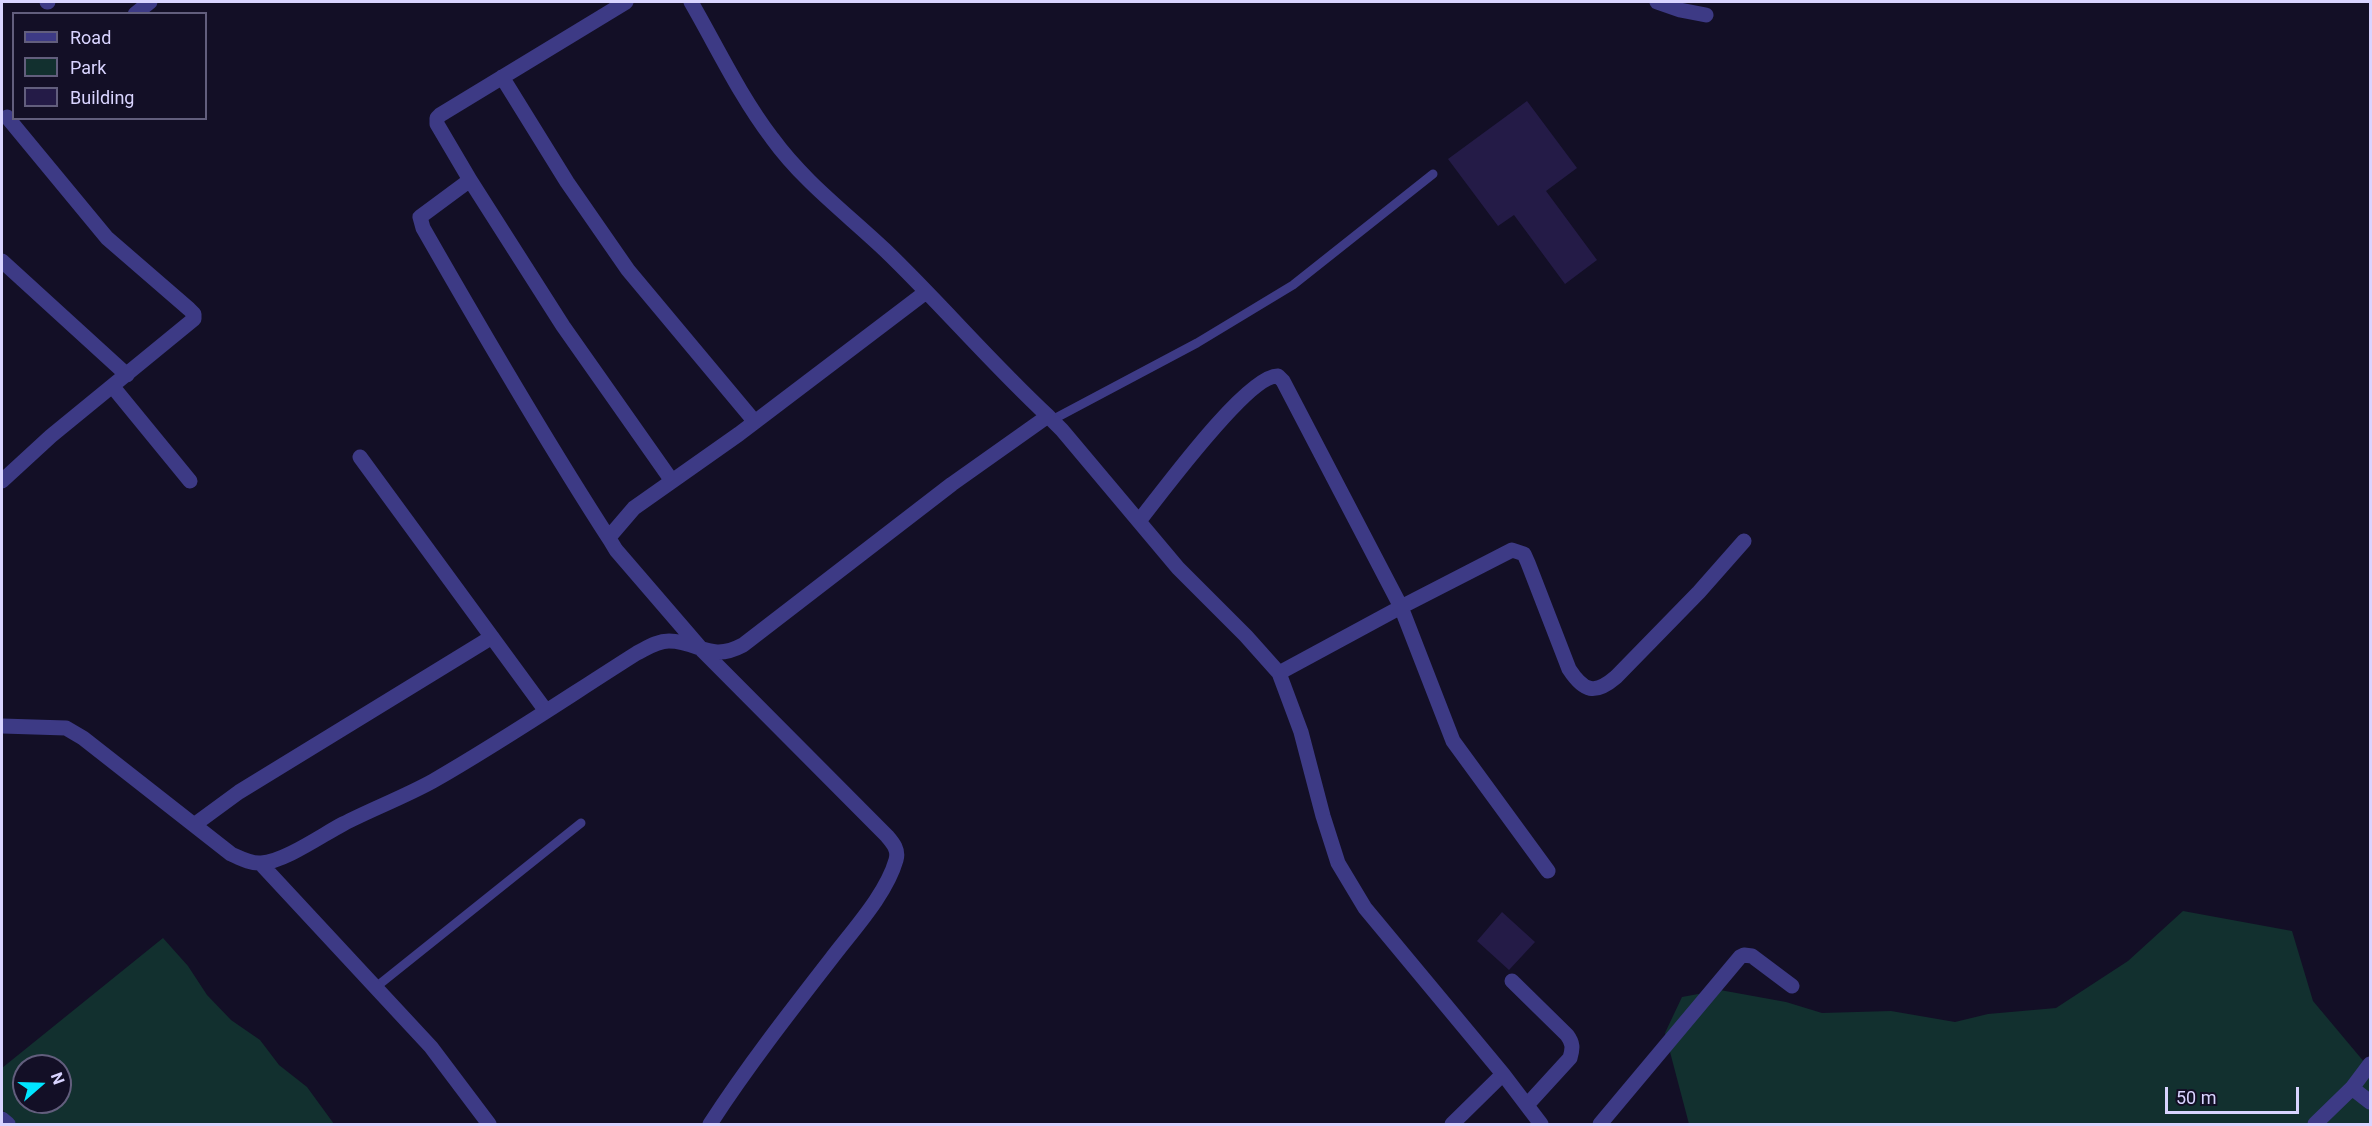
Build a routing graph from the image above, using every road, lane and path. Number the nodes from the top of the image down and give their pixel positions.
1 (150, 2) edge
2 (626, 2) edge
3 (691, 2) edge
4 (1657, 2) edge
5 (138, 12) edge
6 (1706, 15) dead end
7 (502, 77) junction
8 (7, 117) edge
9 (1433, 174) dead end
10 (470, 180) junction
11 (2, 261) edge
12 (926, 292) junction
13 (127, 375) junction
14 (113, 387) junction
15 (1050, 418) junction
16 (754, 422) junction
17 (360, 457) dead end
18 (2, 481) edge
19 (190, 481) dead end
20 (672, 481) junction
21 (1139, 521) junction
22 (610, 540) junction
23 (1744, 541) dead end
24 (1401, 607) junction
25 (492, 637) junction
26 (703, 651) junction
27 (1279, 673) junction
28 (546, 711) junction
29 (2, 726) edge
30 (581, 823) dead end
31 (194, 825) junction
32 (261, 864) junction
33 (1548, 871) dead end
34 (1512, 981) dead end
35 (1791, 986) dead end
36 (376, 987) junction
37 (2370, 1065) edge
38 (1503, 1074) junction
39 (2352, 1088) junction
40 (2370, 1102) edge
41 (1527, 1105) junction
42 (2, 1119) edge
43 (8, 1125) edge
44 (489, 1125) edge
45 (710, 1125) edge
46 (1452, 1125) edge
47 (1541, 1125) edge
48 (1600, 1125) edge
49 (2316, 1125) edge

1 - 5 street
2 - 7 street
3 - 12 street
4 - 6 street
7 - 10 street
7 - 16 street
8 - 13 street
9 - 15 lane
10 - 20 street
10 - 22 street
11 - 13 street
12 - 15 street
12 - 16 street
13 - 14 street
14 - 18 street
14 - 19 street
15 - 21 street
15 - 26 street
16 - 20 street
17 - 25 street
20 - 22 street
21 - 24 street
21 - 27 street
22 - 26 street
23 - 24 street
24 - 27 street
24 - 33 street
25 - 28 street
25 - 31 street
26 - 28 street
26 - 45 street
27 - 38 street
28 - 32 street
29 - 31 street
30 - 36 lane
31 - 32 street
32 - 36 street
34 - 41 street
35 - 48 street
36 - 44 street
37 - 39 street
38 - 41 street
38 - 46 street
39 - 40 street
39 - 49 street
41 - 47 street
42 - 43 street

